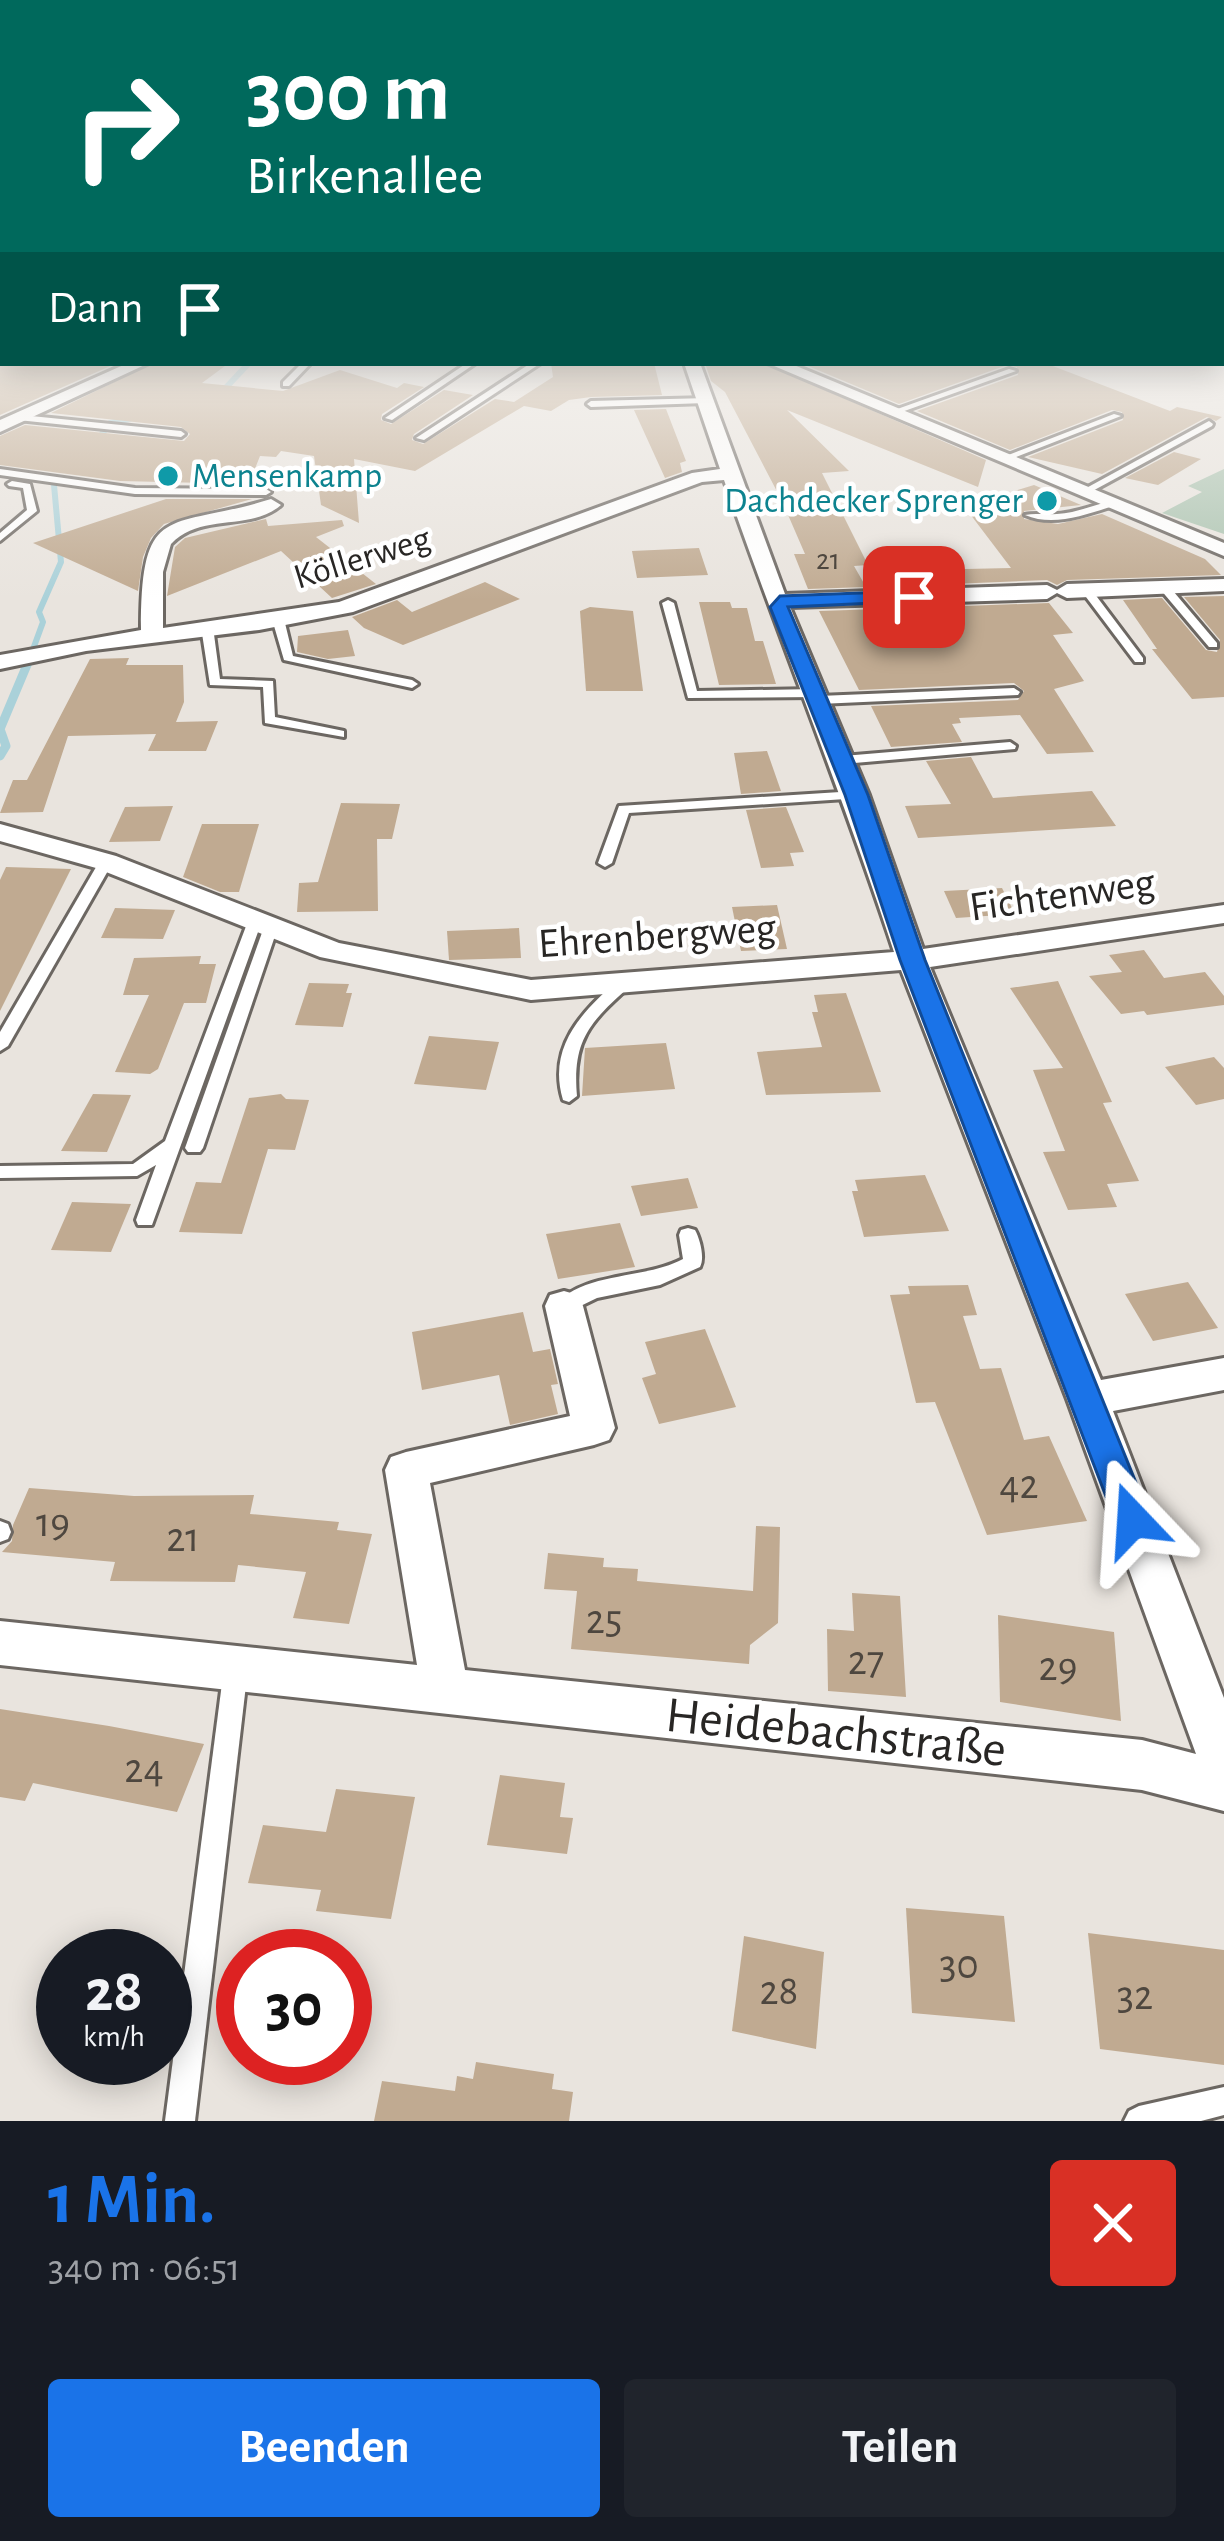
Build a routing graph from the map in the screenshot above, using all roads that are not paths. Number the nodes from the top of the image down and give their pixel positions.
1 (56, 402) edge
2 (413, 402) edge
3 (478, 402) edge
4 (649, 402) edge
5 (706, 402) edge
6 (869, 402) edge
7 (922, 402) edge
8 (591, 404) dead end
9 (893, 412) junction
10 (1118, 416) dead end
11 (21, 418) junction
12 (389, 418) dead end
13 (1209, 424) dead end
14 (0, 428) edge
15 (182, 434) dead end
16 (421, 439) dead end
17 (1003, 459) junction
18 (0, 472) edge
19 (733, 473) junction
20 (0, 483) edge
21 (1084, 492) junction
22 (269, 499) joint
23 (1110, 504) junction
24 (1030, 515) dead end
25 (0, 538) edge
26 (1224, 550) edge
27 (1224, 585) edge
28 (1164, 587) junction
29 (1067, 591) junction
30 (780, 602) junction
31 (668, 603) dead end
32 (278, 620) junction
33 (207, 627) junction
34 (152, 634) junction
35 (1213, 645) dead end
36 (1139, 660) dead end
37 (0, 662) edge
38 (412, 684) dead end
39 (1014, 692) dead end
40 (817, 696) junction
41 (340, 734) dead end
42 (1010, 746) dead end
43 (843, 760) junction
44 (856, 795) junction
45 (0, 832) edge
46 (106, 862) junction
47 (604, 863) dead end
48 (1224, 914) edge
49 (263, 924) junction
50 (912, 960) junction
51 (624, 983) junction
52 (0, 1046) edge
53 (569, 1096) dead end
54 (172, 1144) junction
55 (194, 1148) dead end
56 (0, 1172) edge
57 (145, 1220) dead end
58 (688, 1235) dead end
59 (564, 1306) joint
60 (1224, 1374) edge
61 (1088, 1399) junction
62 (0, 1643) edge
63 (236, 1667) junction
64 (445, 1691) junction
65 (1224, 1762) edge
66 (1224, 1786) edge
67 (1224, 2101) edge
68 (181, 2121) edge
69 (1139, 2121) edge

1 - 11 street
2 - 12 lane
3 - 16 lane
4 - 8 lane
5 - 19 street
6 - 9 street
7 - 9 lane
9 - 17 street
10 - 17 lane
11 - 14 street
11 - 15 lane
13 - 21 lane
17 - 21 street
18 - 22 lane
19 - 30 street
19 - 32 street, Köllerweg
20 - 25 lane
21 - 23 street
22 - 34 street
23 - 24 lane
23 - 26 street
27 - 28 street
28 - 29 street
28 - 35 lane
29 - 30 street
29 - 36 lane
30 - 40 street
31 - 40 lane
32 - 33 street, Köllerweg
32 - 38 lane
33 - 34 street, Köllerweg
33 - 41 lane
34 - 37 street, Köllerweg
39 - 40 lane
40 - 43 street
42 - 43 lane
43 - 44 street
44 - 47 lane
44 - 50 street
45 - 46 street, Ehrenbergweg
46 - 49 street, Ehrenbergweg
46 - 52 lane
48 - 50 street, Fichtenweg
49 - 51 street, Ehrenbergweg
49 - 54 lane
49 - 55 lane
50 - 51 street, Ehrenbergweg
50 - 61 street
51 - 53 lane
54 - 56 lane
54 - 57 lane
58 - 59 lane
59 - 64 street
60 - 61 street
61 - 65 street
62 - 63 street, Heidebachstraße
63 - 64 street, Heidebachstraße
63 - 68 lane
64 - 66 street, Heidebachstraße
67 - 69 lane

